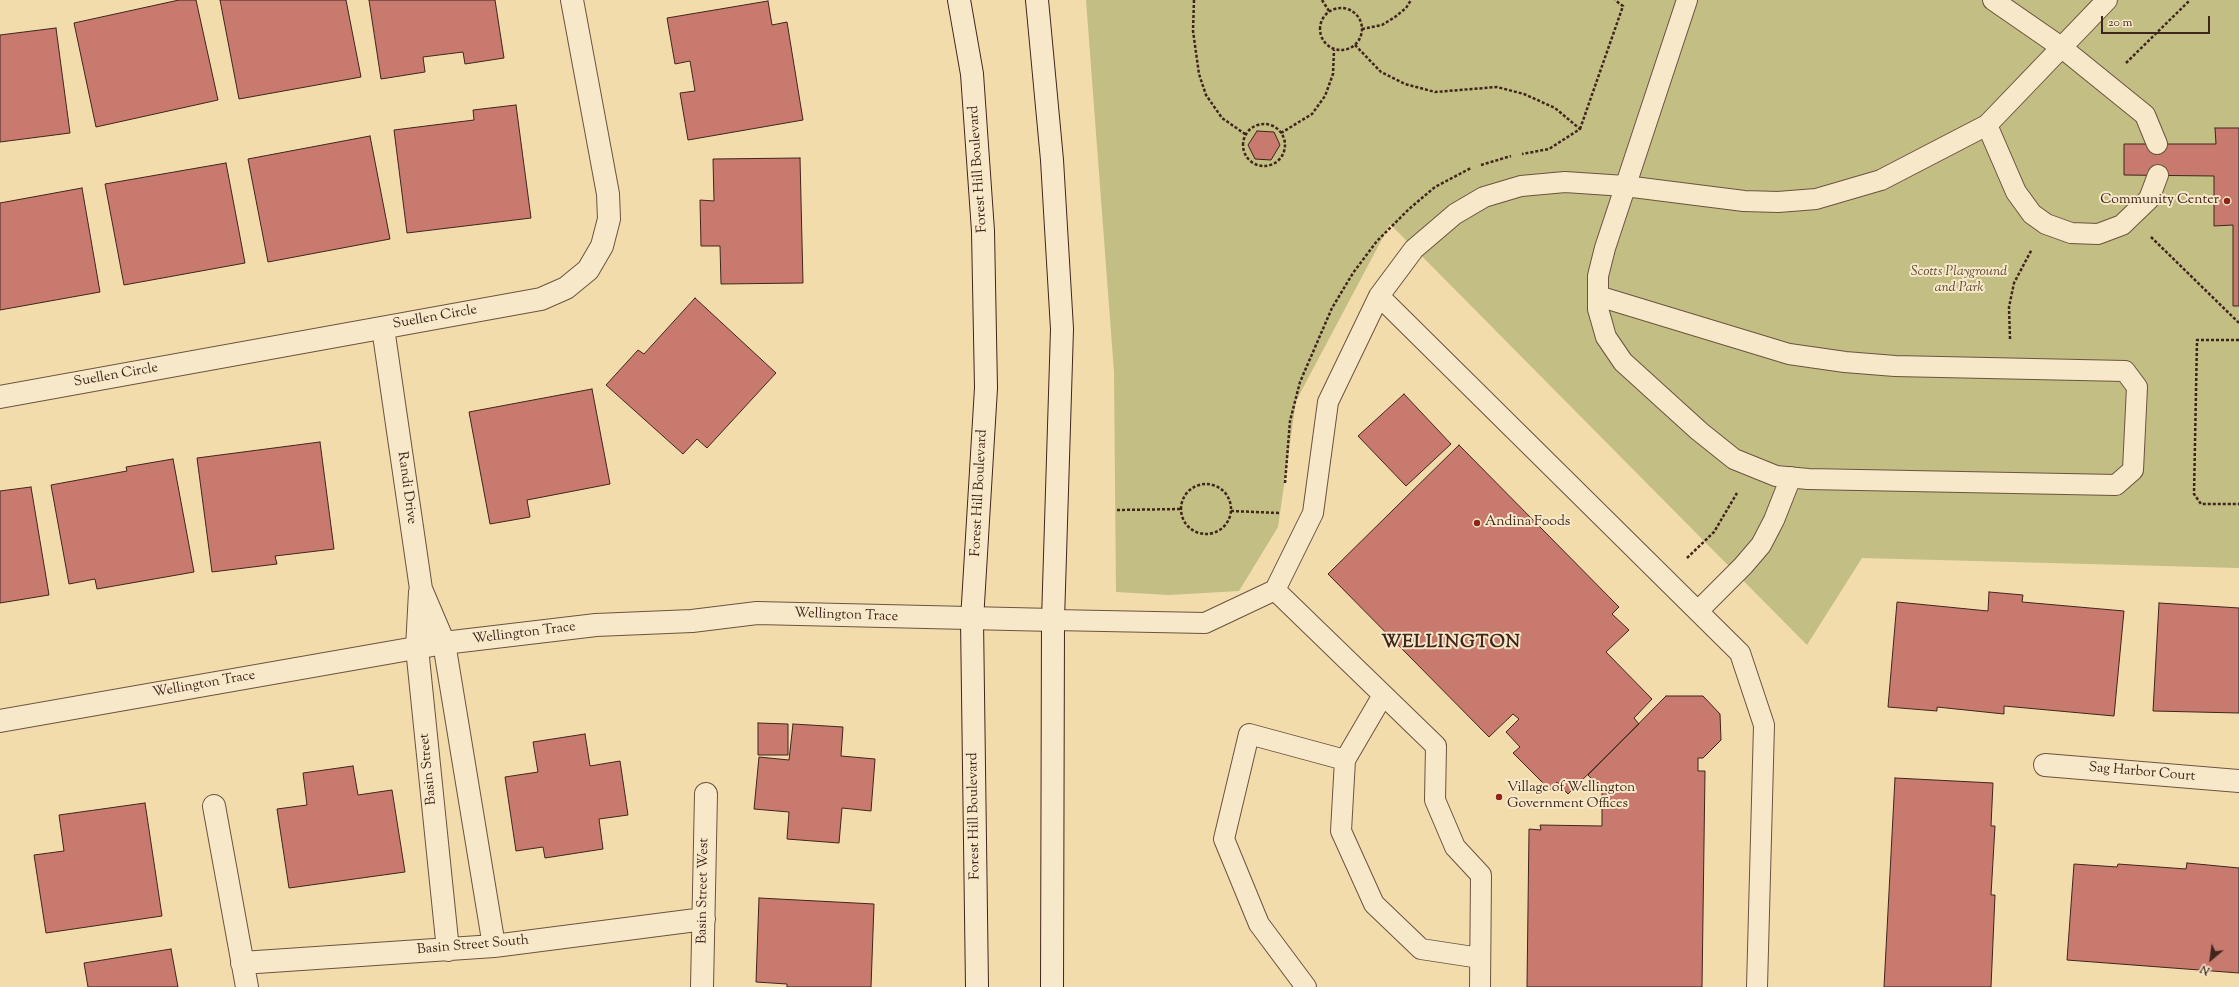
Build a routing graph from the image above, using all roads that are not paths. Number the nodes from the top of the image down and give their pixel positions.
1 (572, 0) edge
2 (959, 0) edge
3 (1037, 0) edge
4 (1687, 0) edge
5 (1994, 0) edge
6 (2107, 0) edge
7 (2061, 47) junction
8 (1987, 125) junction
9 (2157, 144) dead end
10 (2158, 175) dead end
11 (1625, 186) junction
12 (1379, 296) junction
13 (1598, 296) junction
14 (383, 328) junction
15 (0, 397) edge
16 (1791, 477) junction
17 (420, 589) junction
18 (1275, 590) junction
19 (1698, 611) junction
20 (972, 620) junction
21 (1053, 620) junction
22 (444, 643) junction
23 (417, 648) junction
24 (1383, 694) junction
25 (0, 721) edge
26 (1345, 760) junction
27 (2044, 764) dead end
28 (2239, 781) edge
29 (706, 794) dead end
30 (214, 806) dead end
31 (704, 919) junction
32 (494, 946) junction
33 (448, 950) junction
34 (1480, 958) junction
35 (242, 963) junction
36 (247, 987) edge
37 (702, 987) edge
38 (977, 987) edge
39 (1052, 987) edge
40 (1306, 987) edge
41 (1480, 987) edge
42 (1757, 987) edge

1 - 14 street, Suellen Circle
2 - 20 street, Forest Hill Boulevard
3 - 21 street
4 - 11 lane
5 - 7 lane
6 - 7 lane
7 - 8 lane
7 - 9 lane
8 - 10 lane
8 - 11 lane
11 - 12 lane
11 - 13 lane
12 - 18 lane
12 - 19 lane
13 - 16 lane
13 - 16 lane
14 - 15 street, Suellen Circle
14 - 17 street, Randi Drive
16 - 19 lane
17 - 22 street, Randi Drive
17 - 23 street, Basin Street
18 - 21 lane
18 - 24 lane
19 - 42 lane
20 - 21 street, Wellington Trace
20 - 22 street, Wellington Trace
20 - 38 street, Forest Hill Boulevard
21 - 39 street
22 - 23 street, Wellington Trace
22 - 32 street
23 - 25 street, Wellington Trace
23 - 33 street, Basin Street
24 - 26 lane
24 - 34 lane
26 - 34 lane
26 - 40 lane
27 - 28 street, Sag Harbor Court
29 - 31 street, Basin Street West
30 - 35 street
31 - 32 street, Basin Street South
31 - 37 street, Basin Street West
32 - 33 street, Basin Street South
33 - 35 street, Basin Street South
34 - 41 lane
35 - 36 street

